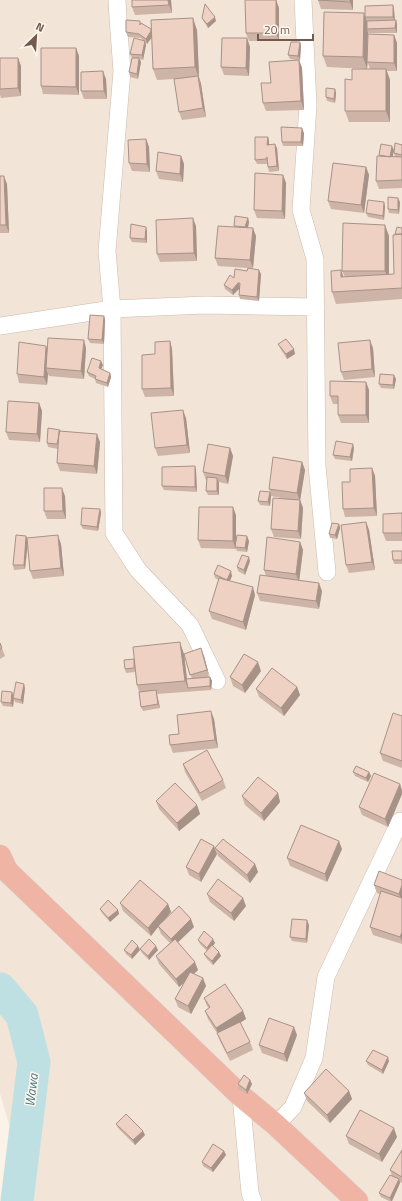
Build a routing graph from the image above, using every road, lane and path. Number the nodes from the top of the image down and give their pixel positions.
1 (117, 0) edge
2 (303, 0) edge
3 (316, 306) junction
4 (112, 309) junction
5 (0, 326) edge
6 (327, 572) dead end
7 (217, 681) dead end
8 (400, 821) dead end
9 (0, 856) edge
10 (242, 1096) junction
11 (276, 1125) junction
12 (253, 1201) edge
13 (357, 1201) edge

1 - 4 street
2 - 3 street
3 - 4 street
3 - 6 street
4 - 5 street
4 - 7 street
8 - 11 street
9 - 10 highway
10 - 11 highway
10 - 12 street
11 - 13 highway

